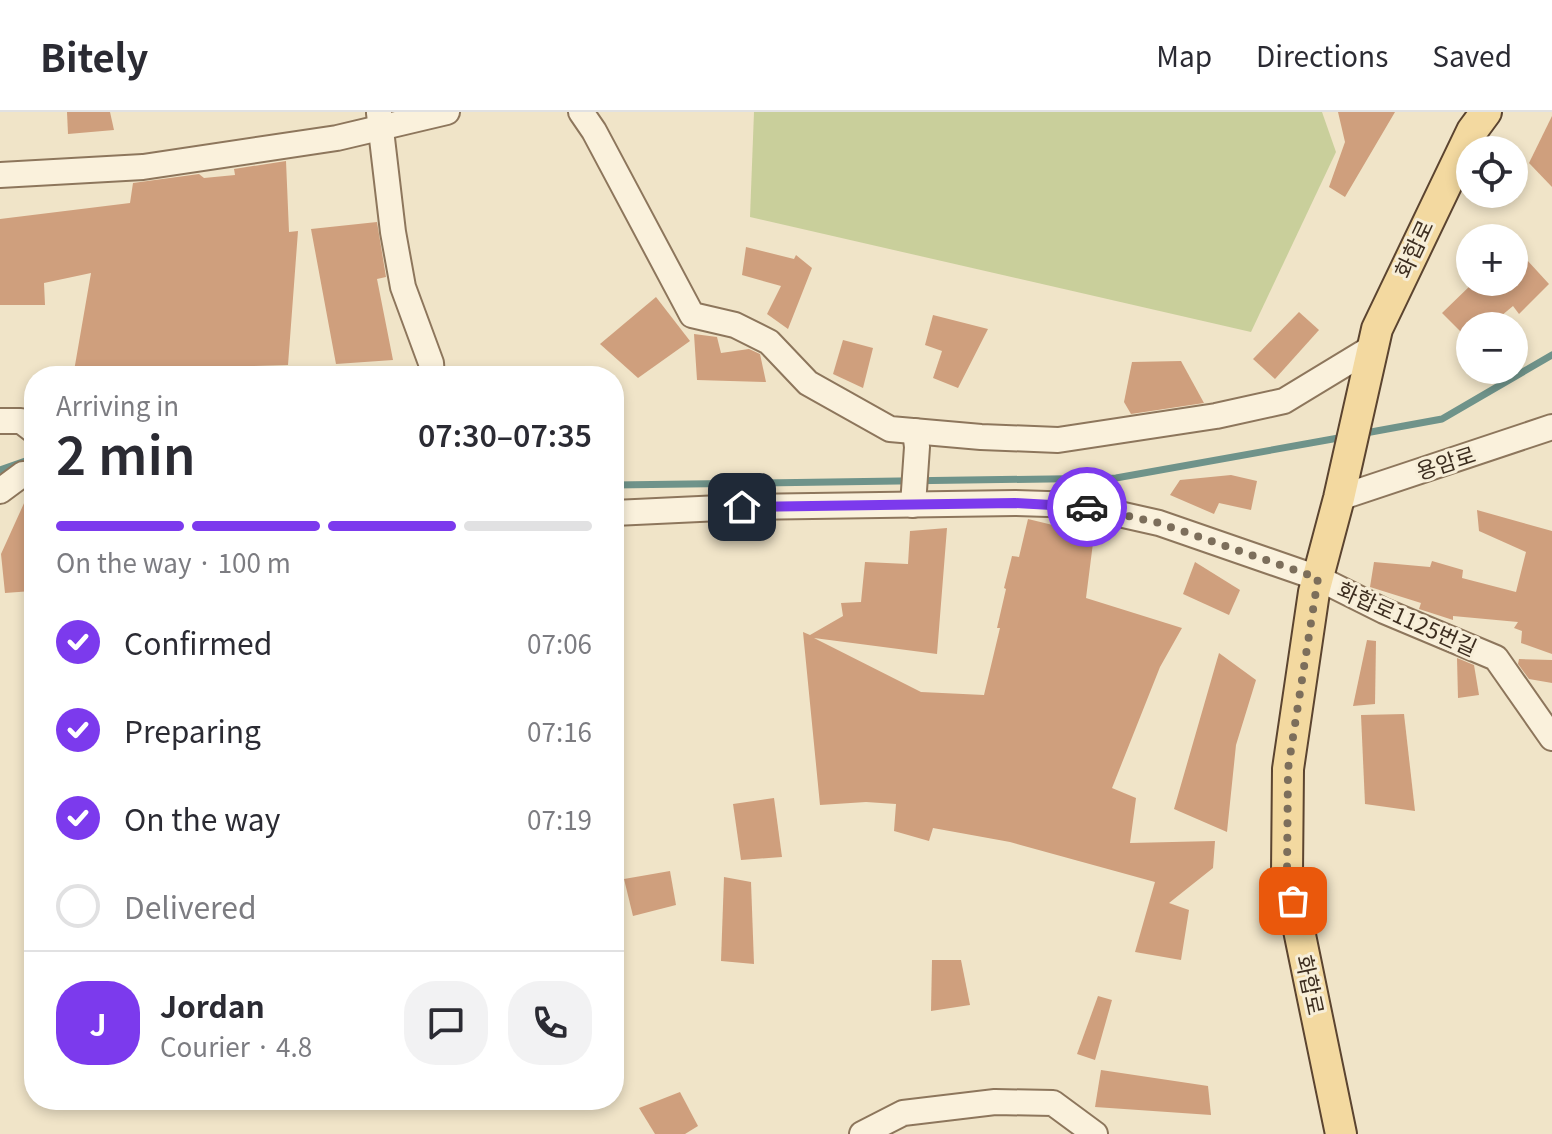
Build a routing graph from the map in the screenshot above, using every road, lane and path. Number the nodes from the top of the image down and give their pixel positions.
1 (447, 112) edge
2 (581, 112) edge
3 (1486, 112) edge
4 (381, 119) edge
5 (0, 175) edge
6 (1373, 347) junction
7 (431, 366) edge
8 (0, 421) edge
9 (24, 423) edge
10 (1552, 427) edge
11 (916, 439) junction
12 (24, 474) edge
13 (0, 491) edge
14 (1339, 498) junction
15 (913, 501) junction
16 (624, 513) edge
17 (1318, 578) junction
18 (1552, 738) edge
19 (862, 1134) edge
20 (1095, 1134) edge
21 (1341, 1134) edge

1 - 4 street
2 - 11 street
3 - 6 main road, 화합로
4 - 5 street
4 - 7 street
6 - 11 street
6 - 14 main road, 화합로
8 - 9 street
10 - 14 street, 용암로
11 - 15 street
12 - 13 street
14 - 17 main road, 화합로
15 - 16 street, 화합로1125번길
15 - 17 street, 화합로1125번길
17 - 18 street, 화합로1125번길
17 - 21 main road, 화합로
19 - 20 street

